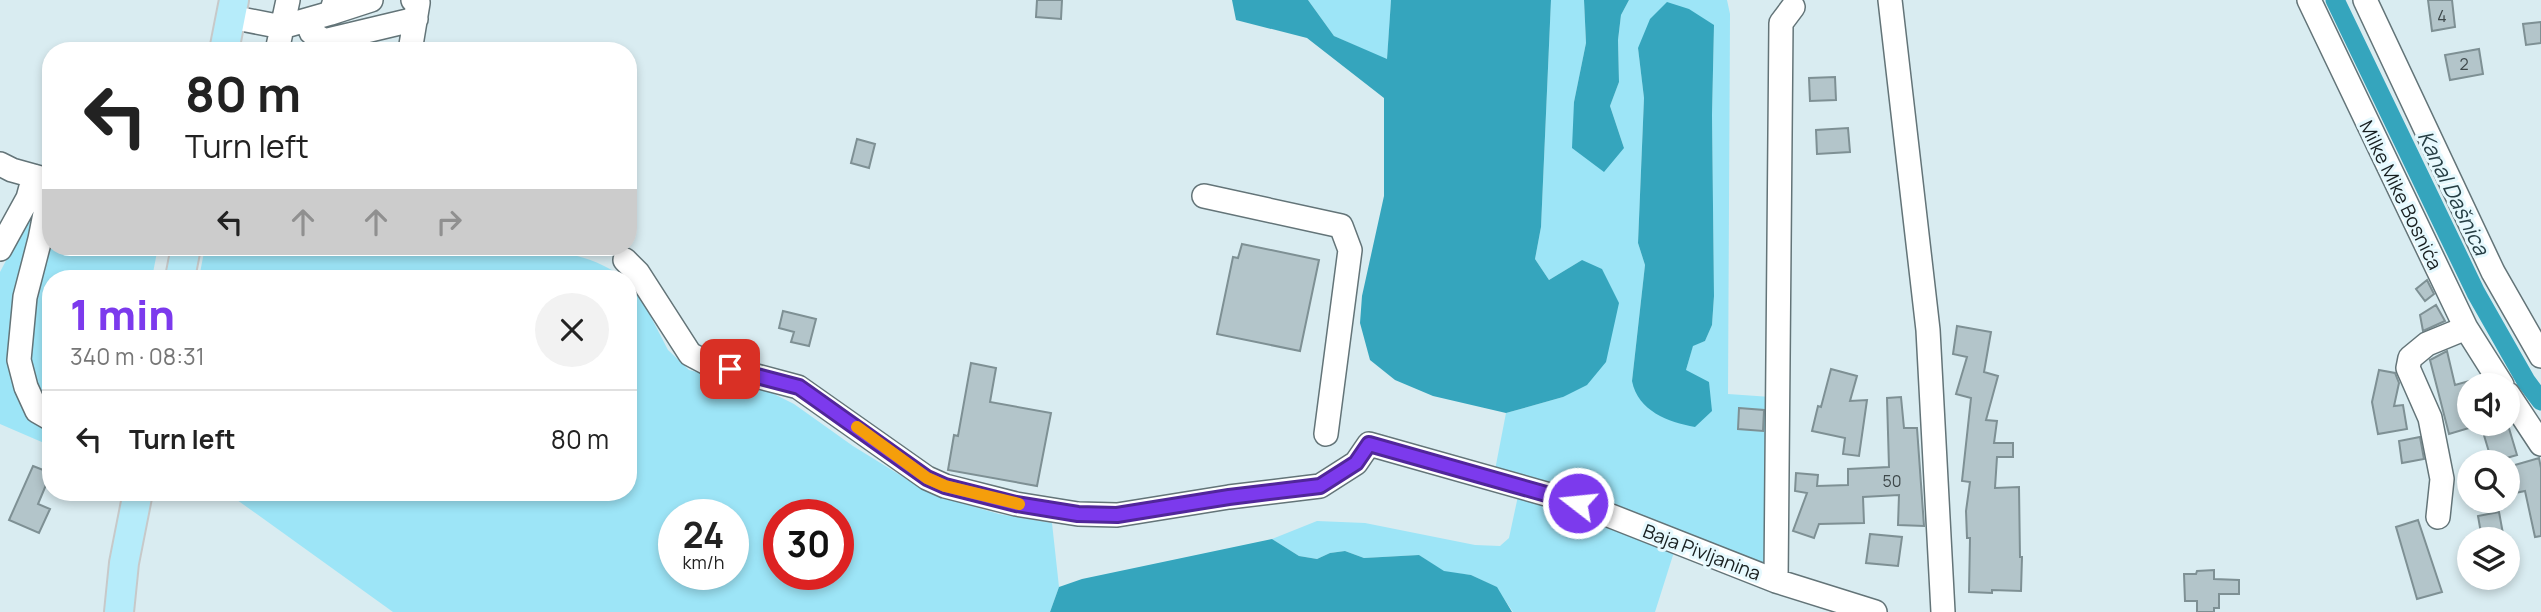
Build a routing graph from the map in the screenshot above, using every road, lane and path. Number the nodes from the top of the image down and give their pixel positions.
1 (288, 0) edge
2 (371, 0) edge
3 (1890, 0) edge
4 (2309, 0) edge
5 (2365, 0) edge
6 (333, 6) edge
7 (416, 6) edge
8 (1793, 7) dead end
9 (233, 9) edge
10 (308, 21) junction
11 (282, 27) junction
12 (227, 42) edge
13 (279, 42) edge
14 (411, 42) edge
15 (0, 164) edge
16 (42, 179) edge
17 (42, 183) edge
18 (1204, 196) dead end
19 (42, 215) edge
20 (0, 249) edge
21 (625, 260) dead end
22 (635, 270) edge
23 (637, 272) edge
24 (2466, 328) junction
25 (2541, 356) edge
26 (2494, 373) edge
27 (2520, 412) edge
28 (42, 414) edge
29 (1326, 434) dead end
30 (2541, 444) edge
31 (136, 501) edge
32 (2438, 517) dead end
33 (124, 563) junction
34 (1776, 581) junction
35 (106, 612) edge
36 (118, 612) edge
37 (1875, 612) edge
38 (1943, 612) edge

1 - 11 street
2 - 6 street
3 - 38 street
4 - 24 street, Milke Mike Bosnića
5 - 25 street
6 - 10 street
7 - 10 street
7 - 14 street
8 - 34 street
9 - 11 street
9 - 12 main road
10 - 11 street
11 - 13 street
15 - 16 street
17 - 20 street
18 - 29 street
19 - 28 street
21 - 22 street, Baja Pivljanina
23 - 34 street, Baja Pivljanina
24 - 26 street, Milke Mike Bosnića
24 - 32 street
27 - 30 street
31 - 33 main road
33 - 35 main road
33 - 36 main road
34 - 37 street, Baja Pivljanina

